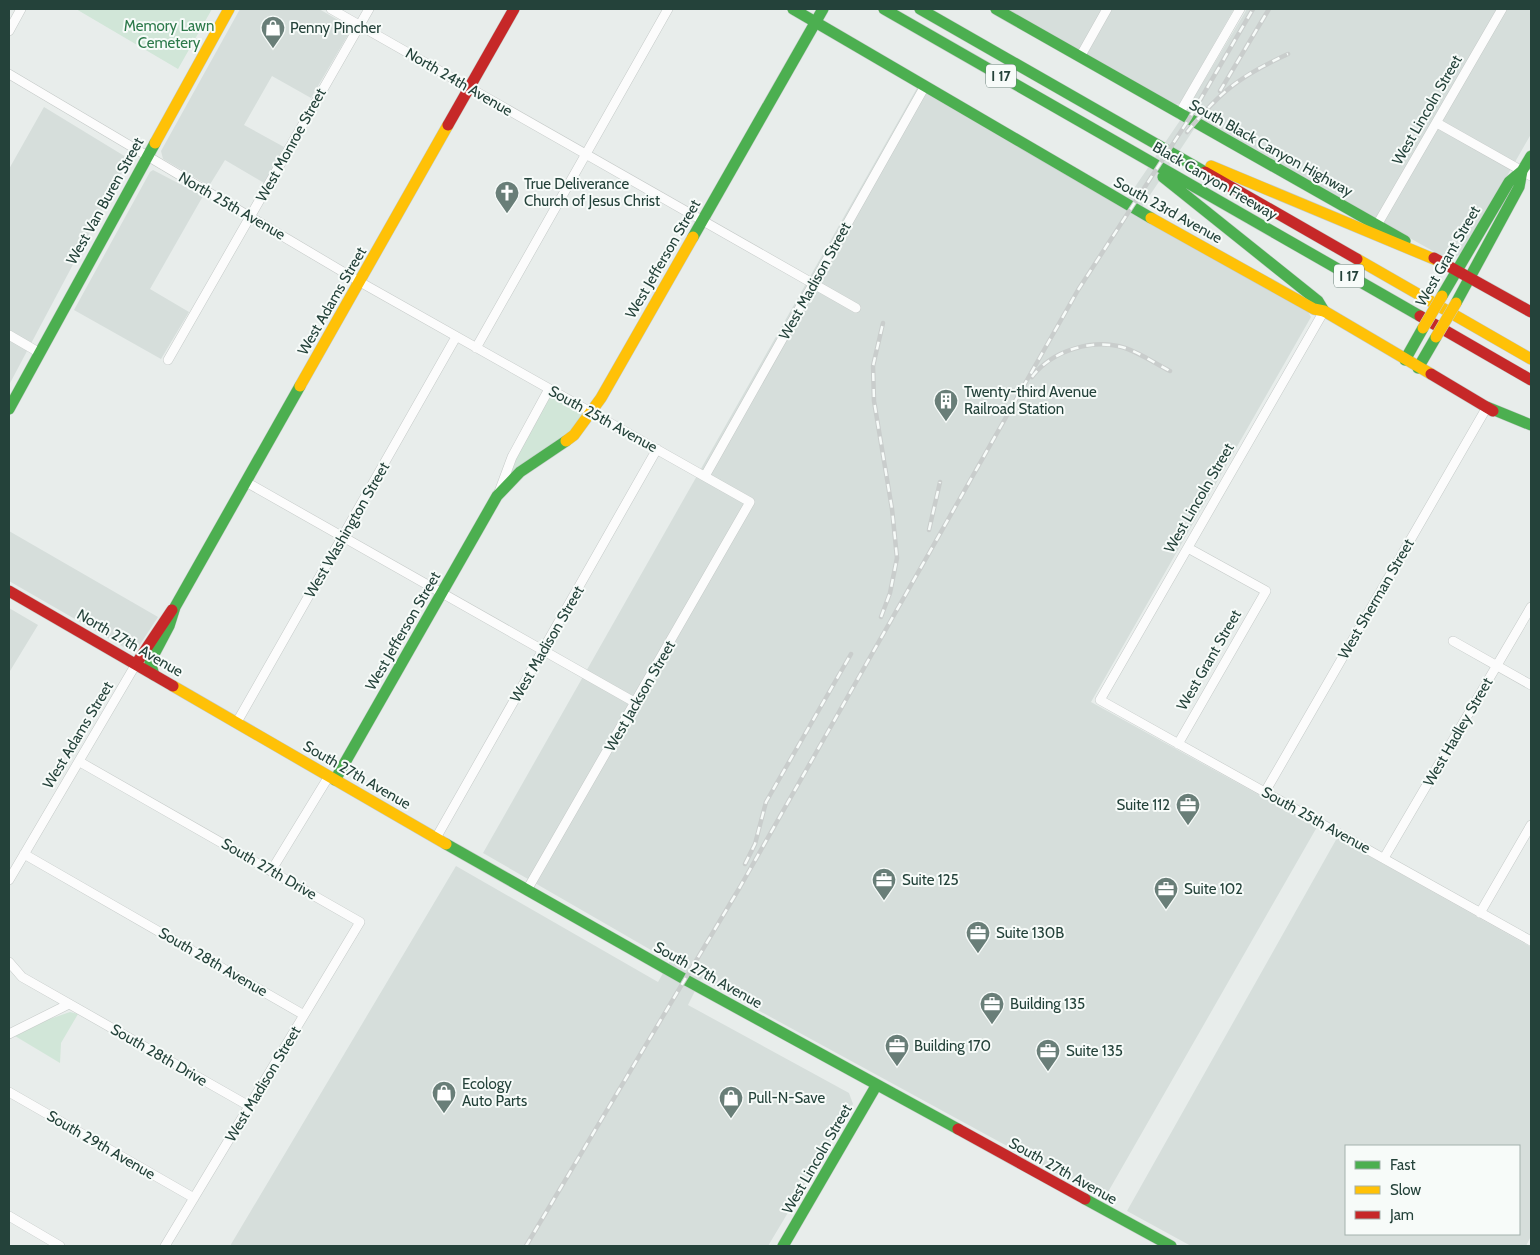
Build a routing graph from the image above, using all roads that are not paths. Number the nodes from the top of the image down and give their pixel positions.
1 (21, 9) edge
2 (229, 9) edge
3 (331, 9) edge
4 (368, 9) edge
5 (514, 9) edge
6 (668, 9) edge
7 (793, 9) edge
8 (823, 9) edge
9 (884, 9) edge
10 (920, 9) edge
11 (996, 9) edge
12 (1107, 9) edge
13 (1240, 9) edge
14 (1502, 9) edge
15 (816, 22) junction
16 (359, 25) junction
17 (9, 31) edge
18 (1080, 57) junction
19 (9, 74) edge
20 (925, 86) junction
21 (470, 88) junction
22 (1179, 114) junction
23 (1437, 123) junction
24 (1140, 135) junction
25 (1118, 143) junction
26 (586, 154) junction
27 (1531, 156) edge
28 (146, 157) junction
29 (1527, 174) edge
30 (250, 216) junction
31 (702, 221) junction
32 (1377, 225) junction
33 (1440, 262) junction
34 (1458, 270) junction
35 (1471, 277) junction
36 (360, 282) junction
37 (814, 284) junction
38 (856, 308) dead end
39 (1324, 311) junction
40 (1531, 312) edge
41 (9, 335) edge
42 (456, 337) junction
43 (476, 348) junction
44 (40, 353) junction
45 (1531, 359) edge
46 (168, 360) dead end
47 (1405, 360) junction
48 (1418, 368) junction
49 (1531, 380) edge
50 (549, 389) junction
51 (1486, 407) junction
52 (9, 409) edge
53 (592, 412) junction
54 (1531, 425) edge
55 (1531, 432) edge
56 (657, 449) junction
57 (705, 476) junction
58 (246, 482) junction
59 (497, 496) junction
60 (750, 502) joint
61 (342, 538) junction
62 (1188, 548) junction
63 (9, 591) edge
64 (442, 594) junction
65 (175, 607) junction
66 (1531, 607) edge
67 (1454, 641) dead end
68 (543, 651) junction
69 (136, 664) junction
70 (1497, 665) junction
71 (154, 674) junction
72 (1531, 685) edge
73 (1100, 700) joint
74 (636, 703) junction
75 (236, 722) junction
76 (1178, 744) junction
77 (80, 762) junction
78 (332, 778) junction
79 (1266, 792) junction
80 (1531, 825) edge
81 (436, 838) junction
82 (24, 854) junction
83 (1384, 858) junction
84 (271, 871) junction
85 (9, 880) edge
86 (527, 890) junction
87 (1480, 913) junction
88 (360, 922) joint
89 (1531, 941) edge
90 (9, 962) edge
91 (69, 1004) junction
92 (304, 1015) junction
93 (9, 1034) edge
94 (876, 1086) junction
95 (9, 1092) edge
96 (249, 1106) junction
97 (194, 1198) junction
98 (9, 1216) edge
99 (60, 1246) edge
100 (165, 1246) edge
101 (783, 1246) edge
102 (1171, 1246) edge

1 - 17 street
2 - 28 main road, West Van Buren Street
3 - 16 street, North 24th Avenue
4 - 16 street, West Monroe Street
5 - 21 main road, West Adams Street
6 - 26 street
7 - 15 main road, South 23rd Avenue
8 - 15 main road, West Jefferson Street
9 - 25 main road, Black Canyon Freeway / I 17
10 - 24 main road, Black Canyon Freeway / I 17
11 - 18 main road, South Black Canyon Highway
12 - 18 street
13 - 22 street
14 - 23 street, West Lincoln Street
15 - 20 main road, South 23rd Avenue
15 - 31 main road, West Jefferson Street
16 - 21 street, North 24th Avenue
16 - 30 street, West Monroe Street
18 - 22 main road, South Black Canyon Highway
19 - 28 street, North 25th Avenue
20 - 37 street, West Madison Street
20 - 39 main road, South 23rd Avenue
21 - 26 street, North 24th Avenue
21 - 36 main road, West Adams Street
22 - 32 main road, South Black Canyon Highway
23 - 29 street
23 - 32 street, West Lincoln Street
24 - 33 main road
24 - 45 main road, Black Canyon Freeway / I 17
25 - 39 main road
25 - 49 main road, Black Canyon Freeway / I 17
26 - 31 street, North 24th Avenue
26 - 43 street
27 - 29 main road, West Grant Street
28 - 30 street, North 25th Avenue
28 - 44 main road, West Van Buren Street
29 - 34 main road, West Grant Street
29 - 35 main road, West Grant Street
30 - 36 street, North 25th Avenue
30 - 46 street, West Monroe Street
31 - 37 street, North 24th Avenue
31 - 53 main road, West Jefferson Street
32 - 33 main road, South Black Canyon Highway
33 - 34 main road, South Black Canyon Highway
34 - 35 main road, South Black Canyon Highway
34 - 47 main road, West Grant Street, bridge
35 - 40 main road, South Black Canyon Highway
35 - 48 main road, West Grant Street, bridge
36 - 42 street, North 25th Avenue
36 - 58 main road, West Adams Street
37 - 38 street, North 24th Avenue
37 - 57 street, West Madison Street
39 - 47 main road, South 23rd Avenue
39 - 62 street, West Lincoln Street
41 - 44 street
42 - 43 street, South 25th Avenue
42 - 61 street, West Washington Street
43 - 50 street, South 25th Avenue
44 - 52 main road, West Van Buren Street
47 - 48 main road, South 23rd Avenue
48 - 51 main road, South 23rd Avenue
50 - 53 street, South 25th Avenue
50 - 59 street, West Jefferson Street
51 - 54 main road
51 - 55 main road, South 23rd Avenue
51 - 79 street, West Sherman Street
53 - 56 street, South 25th Avenue
53 - 59 main road, West Jefferson Street
56 - 57 street, South 25th Avenue
56 - 68 street, West Madison Street
57 - 60 street, South 25th Avenue
58 - 61 street
58 - 65 main road, West Adams Street
59 - 64 main road, West Jefferson Street
60 - 74 street, West Jackson Street
61 - 64 street
61 - 75 street, West Washington Street
62 - 73 street, West Lincoln Street
62 - 76 street, West Grant Street
63 - 69 main road, North 27th Avenue
64 - 68 street
64 - 78 main road, West Jefferson Street
65 - 69 main road, West Adams Street
65 - 71 main road, West Adams Street
66 - 70 street, West Hadley Street
67 - 70 street
68 - 74 street
68 - 81 street, West Madison Street
69 - 71 main road, North 27th Avenue
69 - 77 street, West Adams Street
70 - 72 street
70 - 83 street, West Hadley Street
71 - 75 main road, North 27th Avenue
73 - 76 street, South 25th Avenue
74 - 86 street, West Jackson Street
75 - 78 main road, South 27th Avenue
76 - 79 street, South 25th Avenue
77 - 82 street, West Adams Street
77 - 84 street, South 27th Drive
78 - 81 main road, South 27th Avenue
78 - 84 street, West Jefferson Street
79 - 83 street, South 25th Avenue
80 - 87 street
81 - 86 main road, South 27th Avenue
82 - 85 street, West Adams Street
82 - 92 street, South 28th Avenue
83 - 87 street, South 25th Avenue
84 - 88 street, South 27th Drive
86 - 94 main road, South 27th Avenue
87 - 89 street, South 25th Avenue
88 - 92 street, West Madison Street
90 - 91 street, South 28th Drive
91 - 93 street
91 - 96 street, South 28th Drive
92 - 96 street, West Madison Street
94 - 101 main road, West Lincoln Street
94 - 102 main road, South 27th Avenue
95 - 97 street, South 29th Avenue
96 - 97 street, West Madison Street
97 - 100 street, West Madison Street
98 - 99 street

